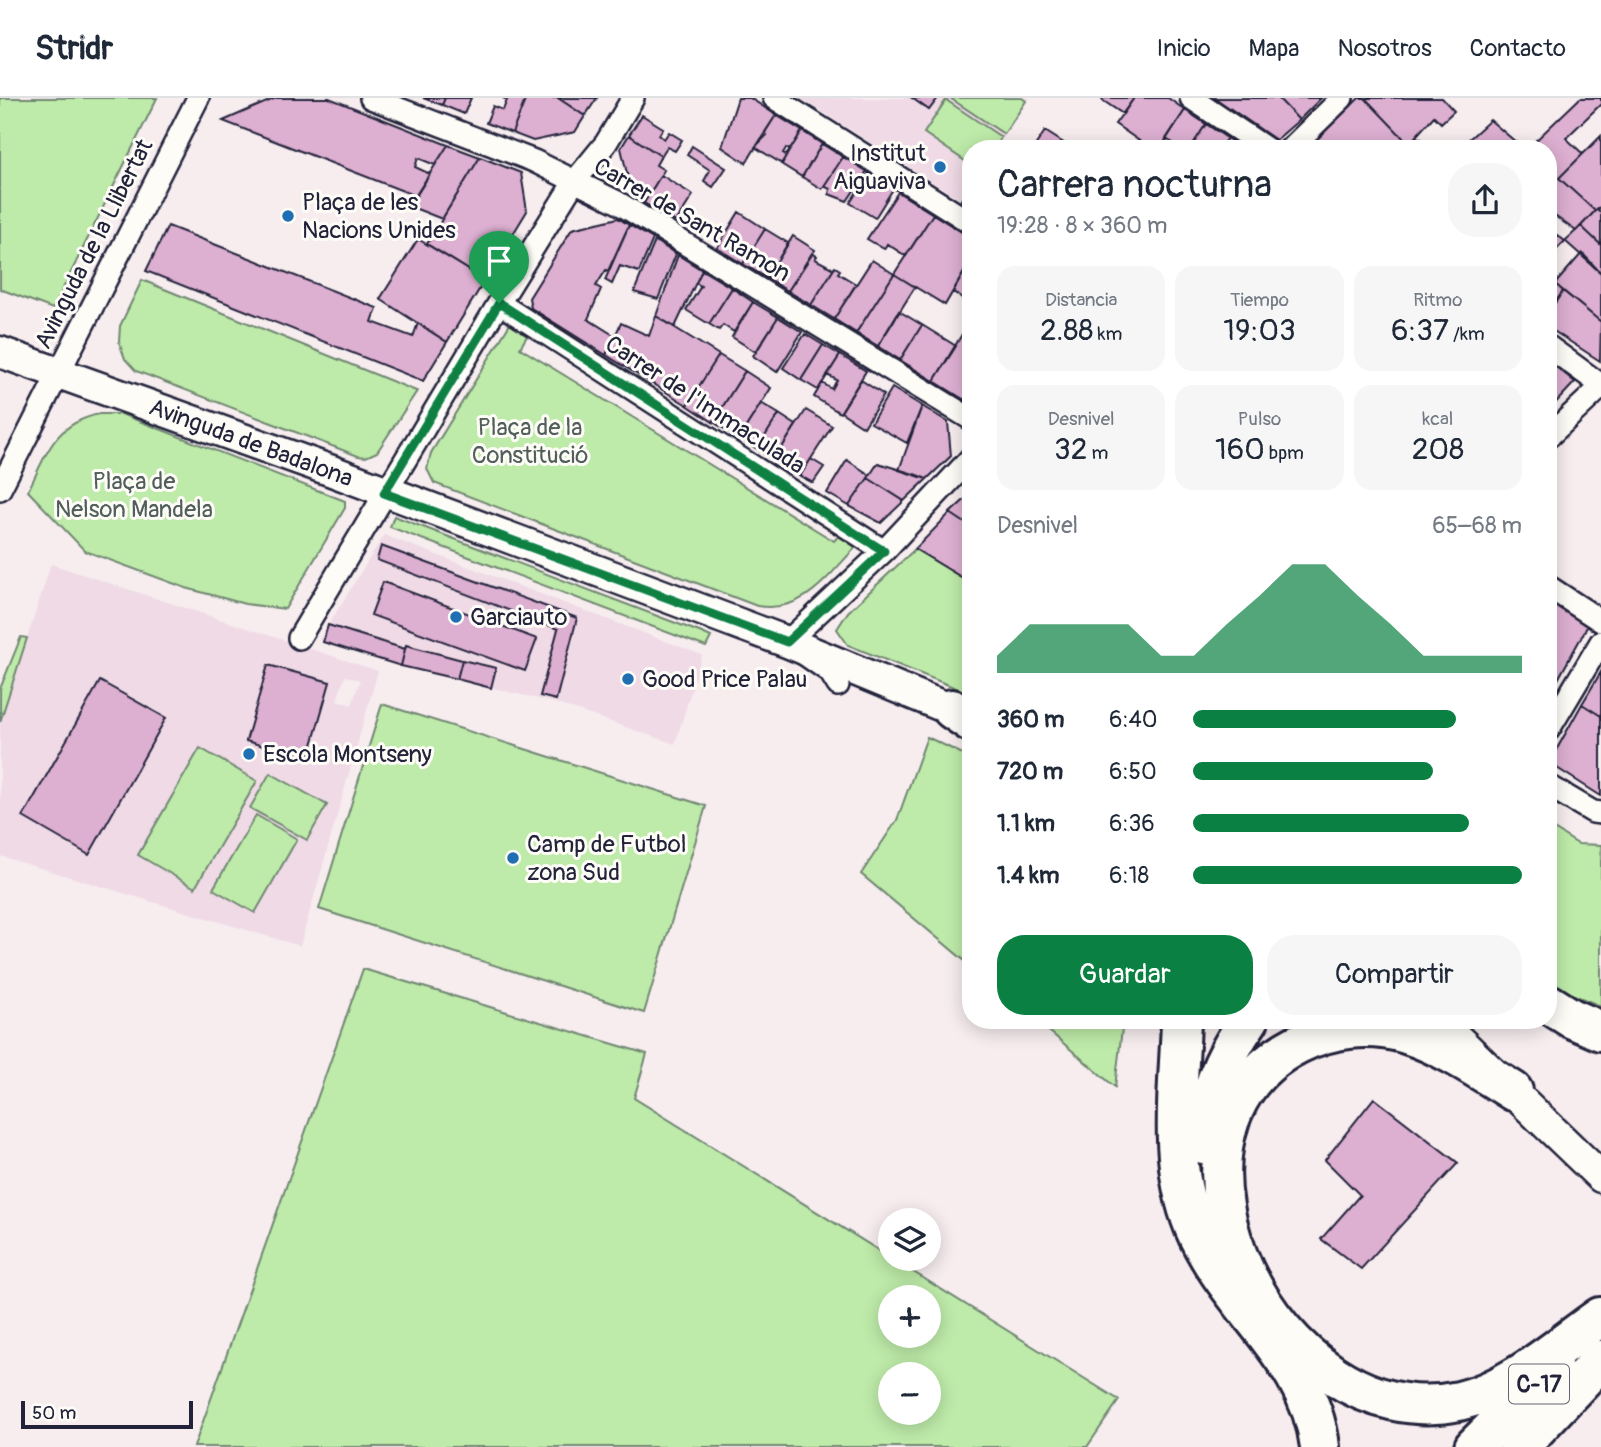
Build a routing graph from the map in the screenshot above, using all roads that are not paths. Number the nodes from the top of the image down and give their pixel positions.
1 (198, 98) edge
2 (371, 98) edge
3 (633, 98) edge
4 (774, 98) edge
5 (1191, 98) edge
6 (1342, 98) edge
7 (1254, 140) edge
8 (1299, 140) edge
9 (574, 182) junction
10 (962, 217) edge
11 (499, 303) junction
12 (0, 352) edge
13 (1557, 353) edge
14 (58, 373) junction
15 (1601, 386) edge
16 (962, 413) edge
17 (1557, 428) edge
18 (962, 468) edge
19 (0, 489) edge
20 (384, 493) junction
21 (884, 551) junction
22 (1557, 592) edge
23 (1601, 621) edge
24 (299, 638) dead end
25 (787, 642) junction
26 (1601, 642) edge
27 (838, 685) dead end
28 (962, 714) edge
29 (1557, 716) edge
30 (1557, 791) edge
31 (1601, 813) edge
32 (1557, 1009) edge
33 (1181, 1029) edge
34 (1244, 1029) edge
35 (1365, 1029) edge
36 (1382, 1029) edge
37 (1448, 1029) edge
38 (1601, 1031) edge
39 (1513, 1091) junction
40 (1601, 1177) edge
41 (1244, 1303) junction
42 (1600, 1316) edge
43 (1601, 1360) edge
44 (1320, 1447) edge
45 (1474, 1447) edge
46 (1519, 1447) edge

1 - 14 street, Avinguda de la Llibertat
2 - 9 street, Carrer de Sant Ramon
3 - 9 street
4 - 10 street
5 - 7 street
6 - 8 street
9 - 11 street
9 - 16 street, Carrer de Sant Ramon
11 - 20 street
11 - 21 street, Carrer de l'Immaculada
12 - 14 street, Avinguda de Badalona
13 - 15 street
14 - 19 street, Avinguda de la Llibertat
14 - 20 street, Avinguda de Badalona
15 - 17 street
18 - 21 street
20 - 24 street
20 - 25 street, Avinguda de Badalona
21 - 25 street
22 - 23 street
25 - 27 street
25 - 28 street, Avinguda de Badalona
26 - 29 street
30 - 31 street
32 - 38 highway
33 - 41 highway
34 - 41 highway
35 - 42 highway
36 - 39 highway
37 - 39 street
39 - 40 street
41 - 44 highway
42 - 45 highway, C-17
43 - 46 highway, C-17

